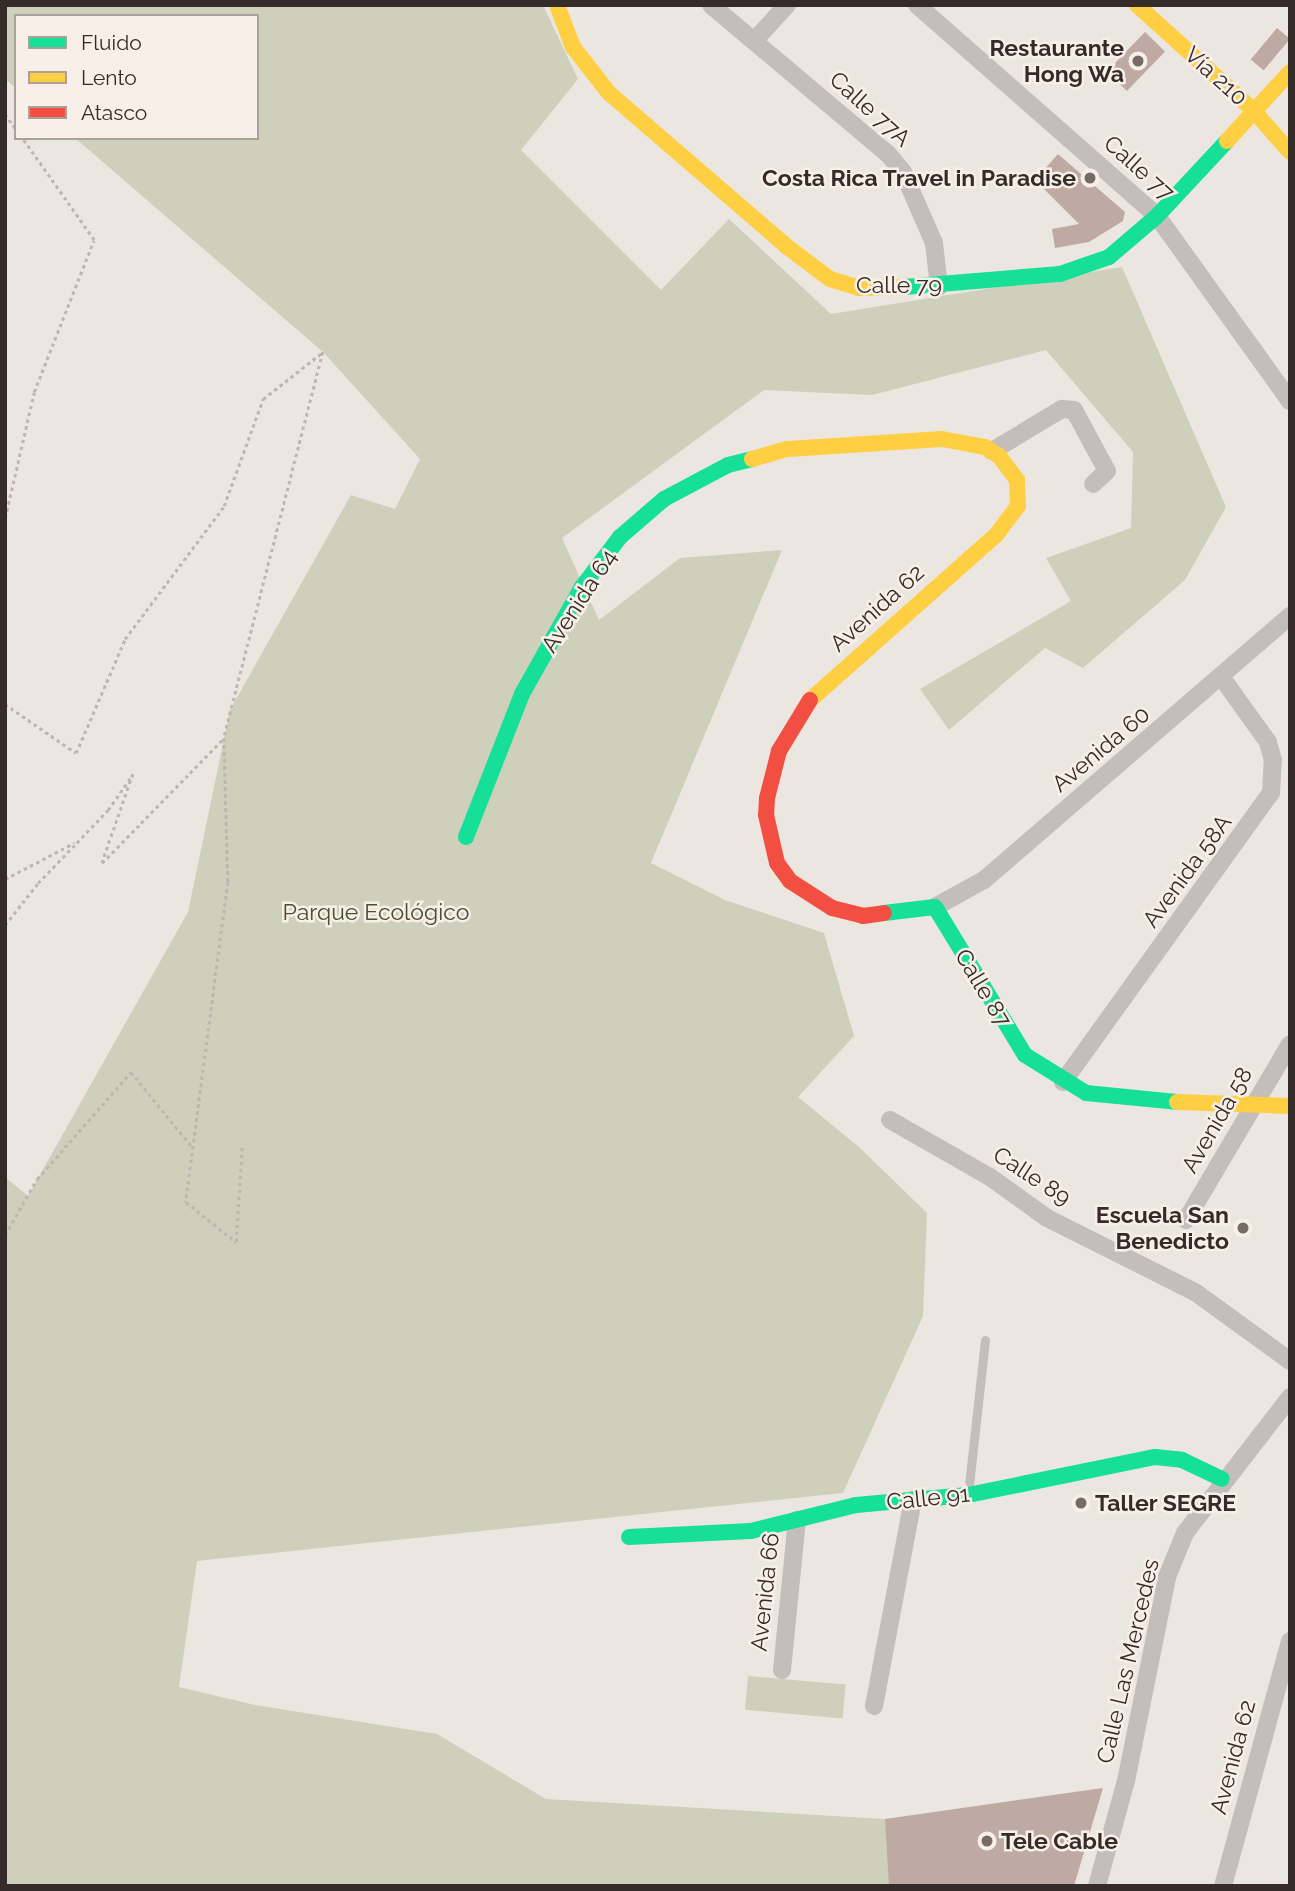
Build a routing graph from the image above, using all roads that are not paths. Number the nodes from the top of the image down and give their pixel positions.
1 (557, 5) edge
2 (711, 5) edge
3 (786, 5) edge
4 (917, 5) edge
5 (1137, 5) edge
6 (754, 41) junction
7 (1290, 72) edge
8 (1252, 109) junction
9 (1290, 152) edge
10 (1157, 216) junction
11 (939, 286) junction
12 (1290, 401) edge
13 (992, 451) junction
14 (1093, 484) dead end
15 (1290, 615) edge
16 (1222, 678) junction
17 (466, 837) dead end
18 (935, 907) junction
19 (1290, 1044) edge
20 (1063, 1082) junction
21 (1253, 1105) junction
22 (1290, 1106) edge
23 (890, 1120) dead end
24 (1186, 1220) dead end
25 (985, 1340) dead end
26 (1290, 1361) edge
27 (1290, 1397) edge
28 (1222, 1479) junction
29 (968, 1495) junction
30 (913, 1500) junction
31 (797, 1520) junction
32 (629, 1537) dead end
33 (1290, 1641) edge
34 (782, 1670) dead end
35 (874, 1706) dead end
36 (1097, 1886) edge
37 (1223, 1886) edge

1 - 11 street, Calle 79
2 - 6 street, Calle 77A
3 - 6 street
4 - 10 street, Calle 77
5 - 8 street, Vía 210
6 - 11 street, Calle 77A
7 - 8 street
8 - 9 street, Vía 210
8 - 10 street, Calle 79
10 - 11 street, Calle 79
10 - 12 street, Calle 77
13 - 14 street
13 - 17 street, Avenida 64
13 - 18 street, Avenida 62
15 - 16 street, Avenida 60
16 - 18 street, Avenida 60
16 - 20 street, Avenida 58A
18 - 20 street, Calle 87
19 - 21 street, Avenida 58
20 - 21 street, Calle 87
21 - 22 street, Calle 87
21 - 24 street, Avenida 58
23 - 26 street, Calle 89
25 - 29 lane
27 - 28 street, Calle Las Mercedes
28 - 29 street, Calle 91
28 - 36 street, Calle Las Mercedes
29 - 30 street, Calle 91
30 - 31 street, Calle 91
30 - 35 street
31 - 32 street, Calle 91
31 - 34 street, Avenida 66
33 - 37 street, Avenida 62

